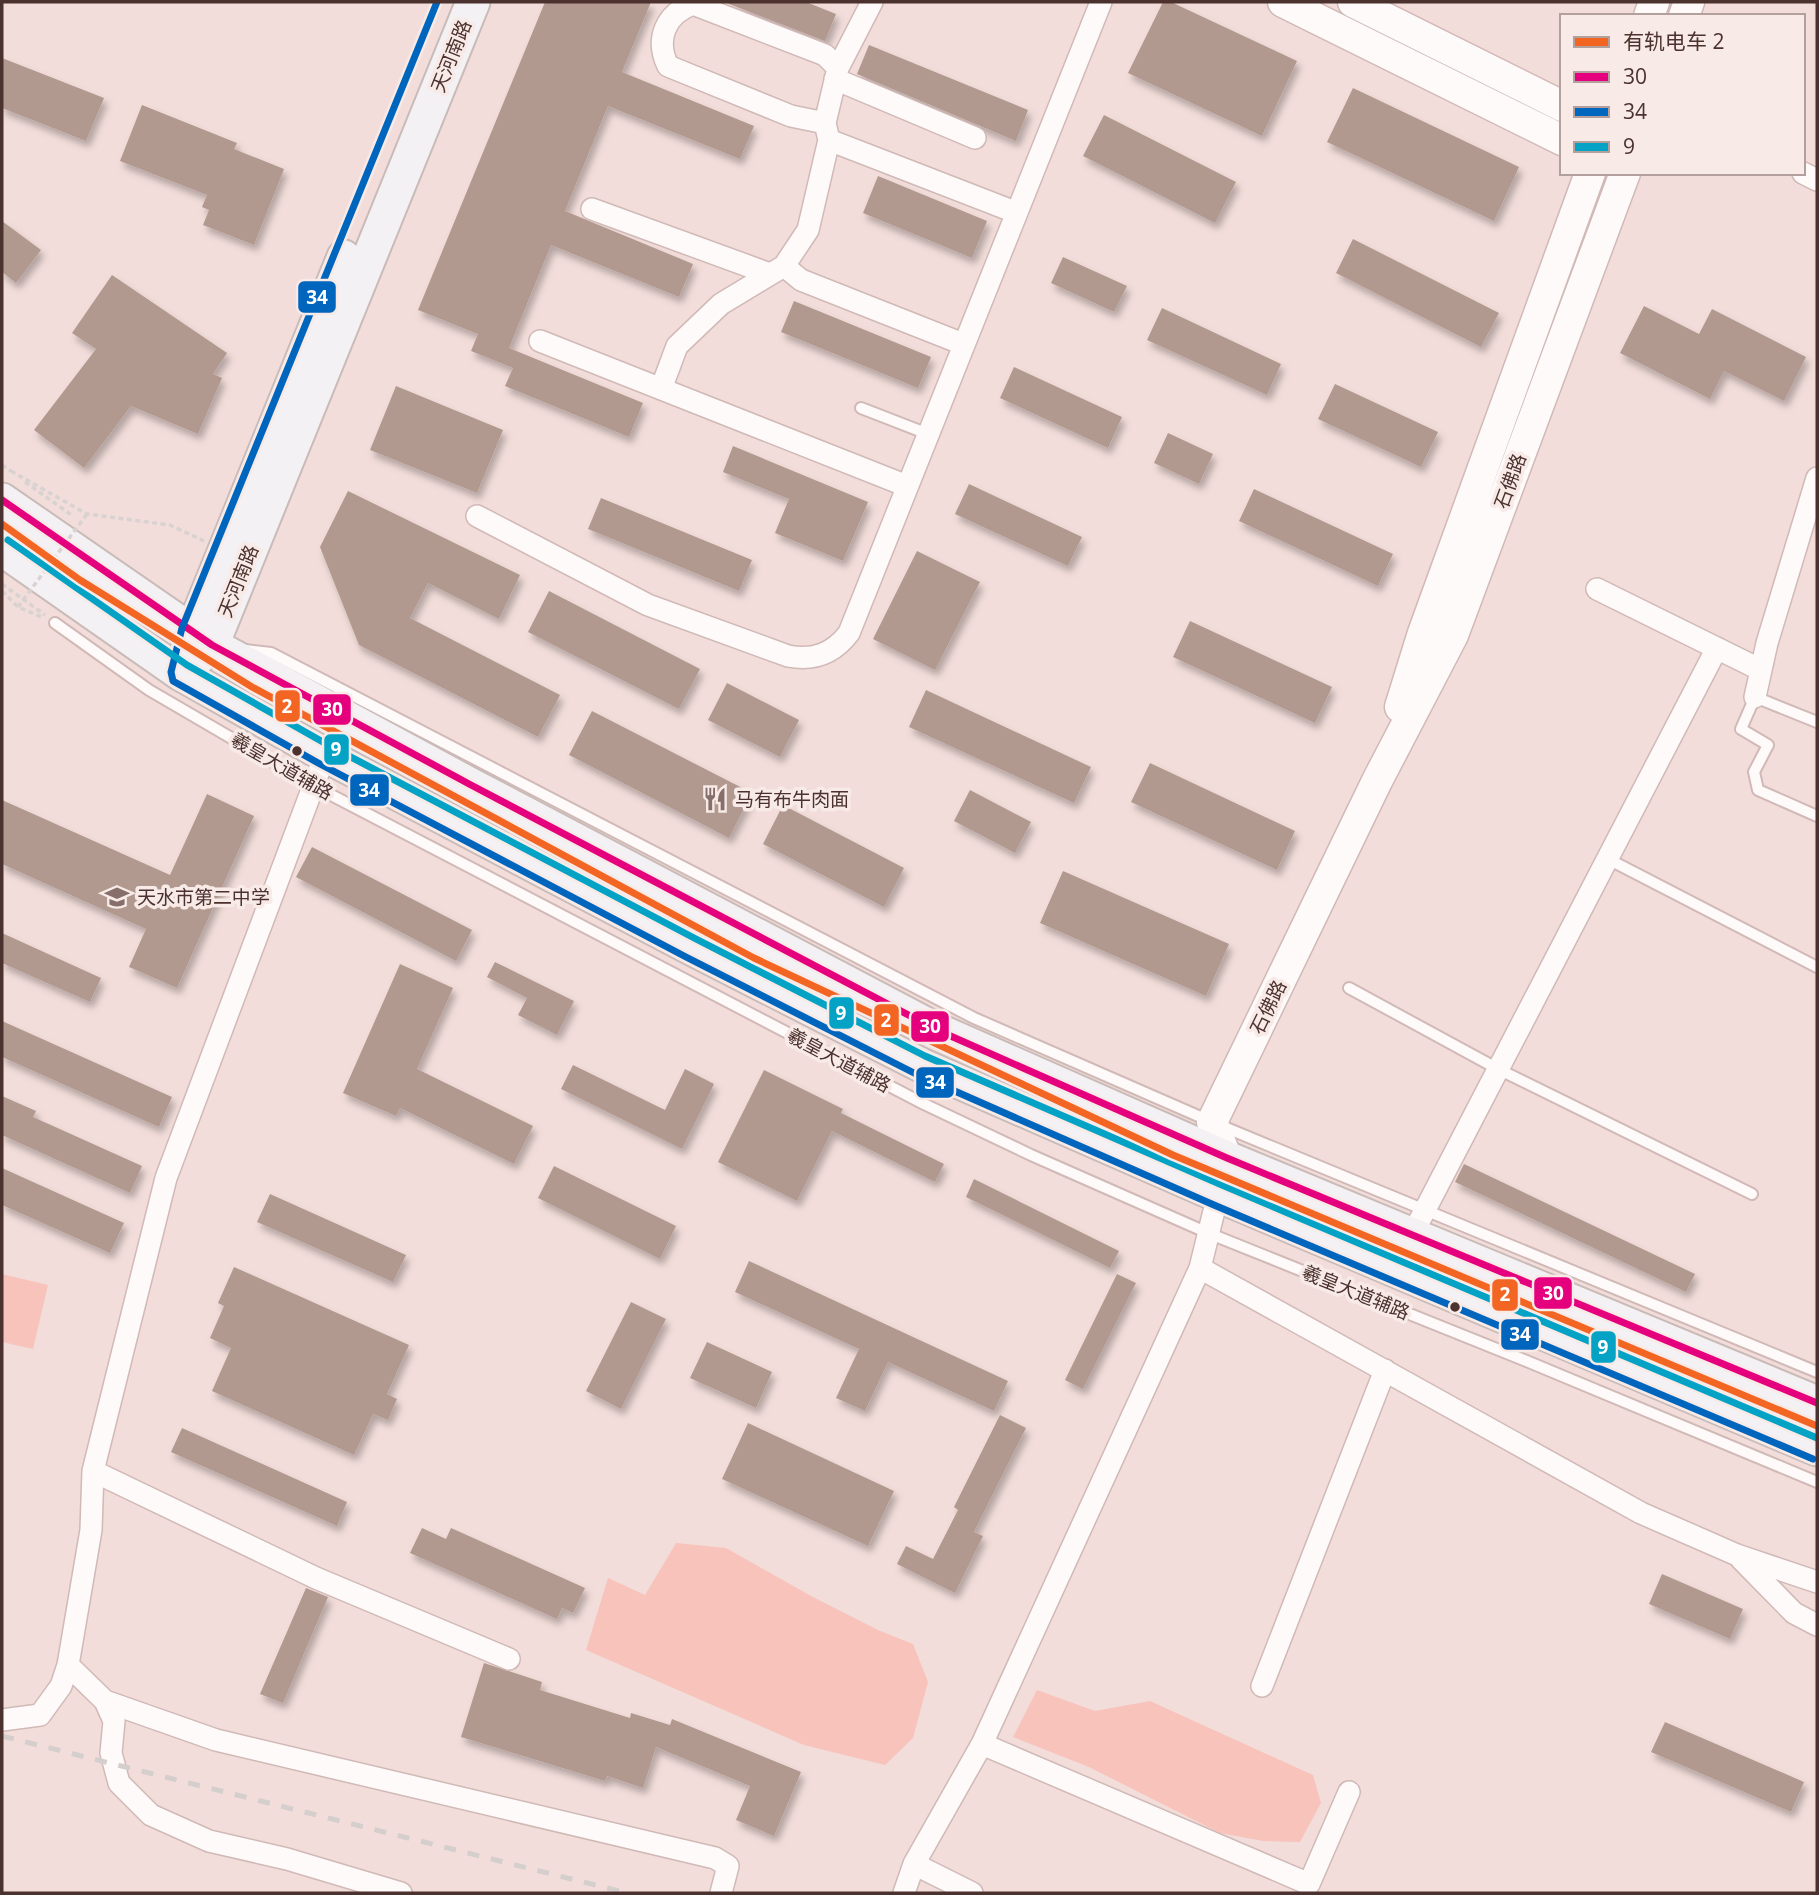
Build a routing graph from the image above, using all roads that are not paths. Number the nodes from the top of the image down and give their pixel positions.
1 (448, 2) edge
2 (473, 2) edge
3 (872, 2) edge
4 (1101, 2) edge
5 (1283, 2) edge
6 (1353, 2) edge
7 (837, 74) junction
8 (1560, 105) edge
9 (827, 132) junction
10 (975, 138) dead end
11 (1560, 139) edge
12 (1589, 175) edge
13 (1624, 175) edge
14 (592, 209) dead end
15 (1015, 212) junction
16 (777, 270) junction
17 (540, 341) dead end
18 (963, 344) junction
19 (661, 389) junction
20 (861, 408) dead end
21 (928, 433) junction
22 (1817, 478) edge
23 (6, 485) edge
24 (908, 486) junction
25 (477, 516) dead end
26 (2, 548) edge
27 (1597, 589) dead end
28 (55, 623) road end
29 (202, 639) junction
30 (1717, 648) junction
31 (1761, 670) junction
32 (181, 674) junction
33 (1755, 697) junction
34 (1817, 722) edge
35 (318, 770) junction
36 (1377, 781) junction
37 (1817, 816) edge
38 (1608, 859) junction
39 (1817, 967) edge
40 (1349, 988) dead end
41 (1498, 1069) junction
42 (1212, 1122) junction
43 (1227, 1158) junction
44 (1752, 1194) dead end
45 (1218, 1195) junction
46 (1418, 1222) junction
47 (1208, 1233) junction
48 (1200, 1268) junction
49 (1385, 1370) junction
50 (1817, 1372) edge
51 (1817, 1403) edge
52 (1817, 1449) edge
53 (93, 1471) junction
54 (1817, 1482) edge
55 (1737, 1555) junction
56 (1817, 1582) edge
57 (1817, 1625) edge
58 (509, 1659) dead end
59 (68, 1665) junction
60 (1262, 1686) dead end
61 (105, 1701) junction
62 (2, 1720) edge
63 (982, 1744) junction
64 (1349, 1792) dead end
65 (914, 1864) junction
66 (401, 1893) edge
67 (721, 1893) edge
68 (904, 1893) edge
69 (972, 1893) edge

1 - 29 main road, 天河南路
2 - 29 main road, 天河南路
3 - 7 street
4 - 15 street
5 - 11 street
6 - 8 street
7 - 9 street
7 - 9 street
7 - 10 street
9 - 15 street
9 - 16 street
12 - 36 street, 石佛路
13 - 36 street, 石佛路
14 - 16 street
15 - 18 street
16 - 18 street
16 - 19 street
17 - 19 street
18 - 21 street
19 - 24 street
20 - 21 lane
21 - 24 street
22 - 31 street
23 - 29 main road
24 - 25 street
26 - 32 main road
27 - 30 street
28 - 35 lane, 羲皇大道辅路
29 - 32 main road, 天河南路
29 - 42 lane
29 - 43 main road
30 - 31 street
30 - 38 street
31 - 33 street
32 - 35 main road
33 - 34 lane
33 - 37 lane
35 - 45 main road
35 - 47 lane, 羲皇大道辅路
35 - 53 street
36 - 42 street, 石佛路
38 - 39 lane
38 - 41 street
40 - 41 lane
41 - 44 lane
41 - 46 street
42 - 43 street
42 - 46 lane
43 - 45 street
43 - 46 main road
45 - 47 street
45 - 52 main road
46 - 50 lane
46 - 51 main road
47 - 48 street
47 - 54 lane, 羲皇大道辅路
48 - 49 street
48 - 63 street
49 - 55 street
49 - 60 street
53 - 58 street
53 - 59 street
55 - 56 street
55 - 57 street
59 - 61 street
59 - 62 street
61 - 66 street
61 - 67 street
63 - 64 street
63 - 65 street
65 - 68 street
65 - 69 street

